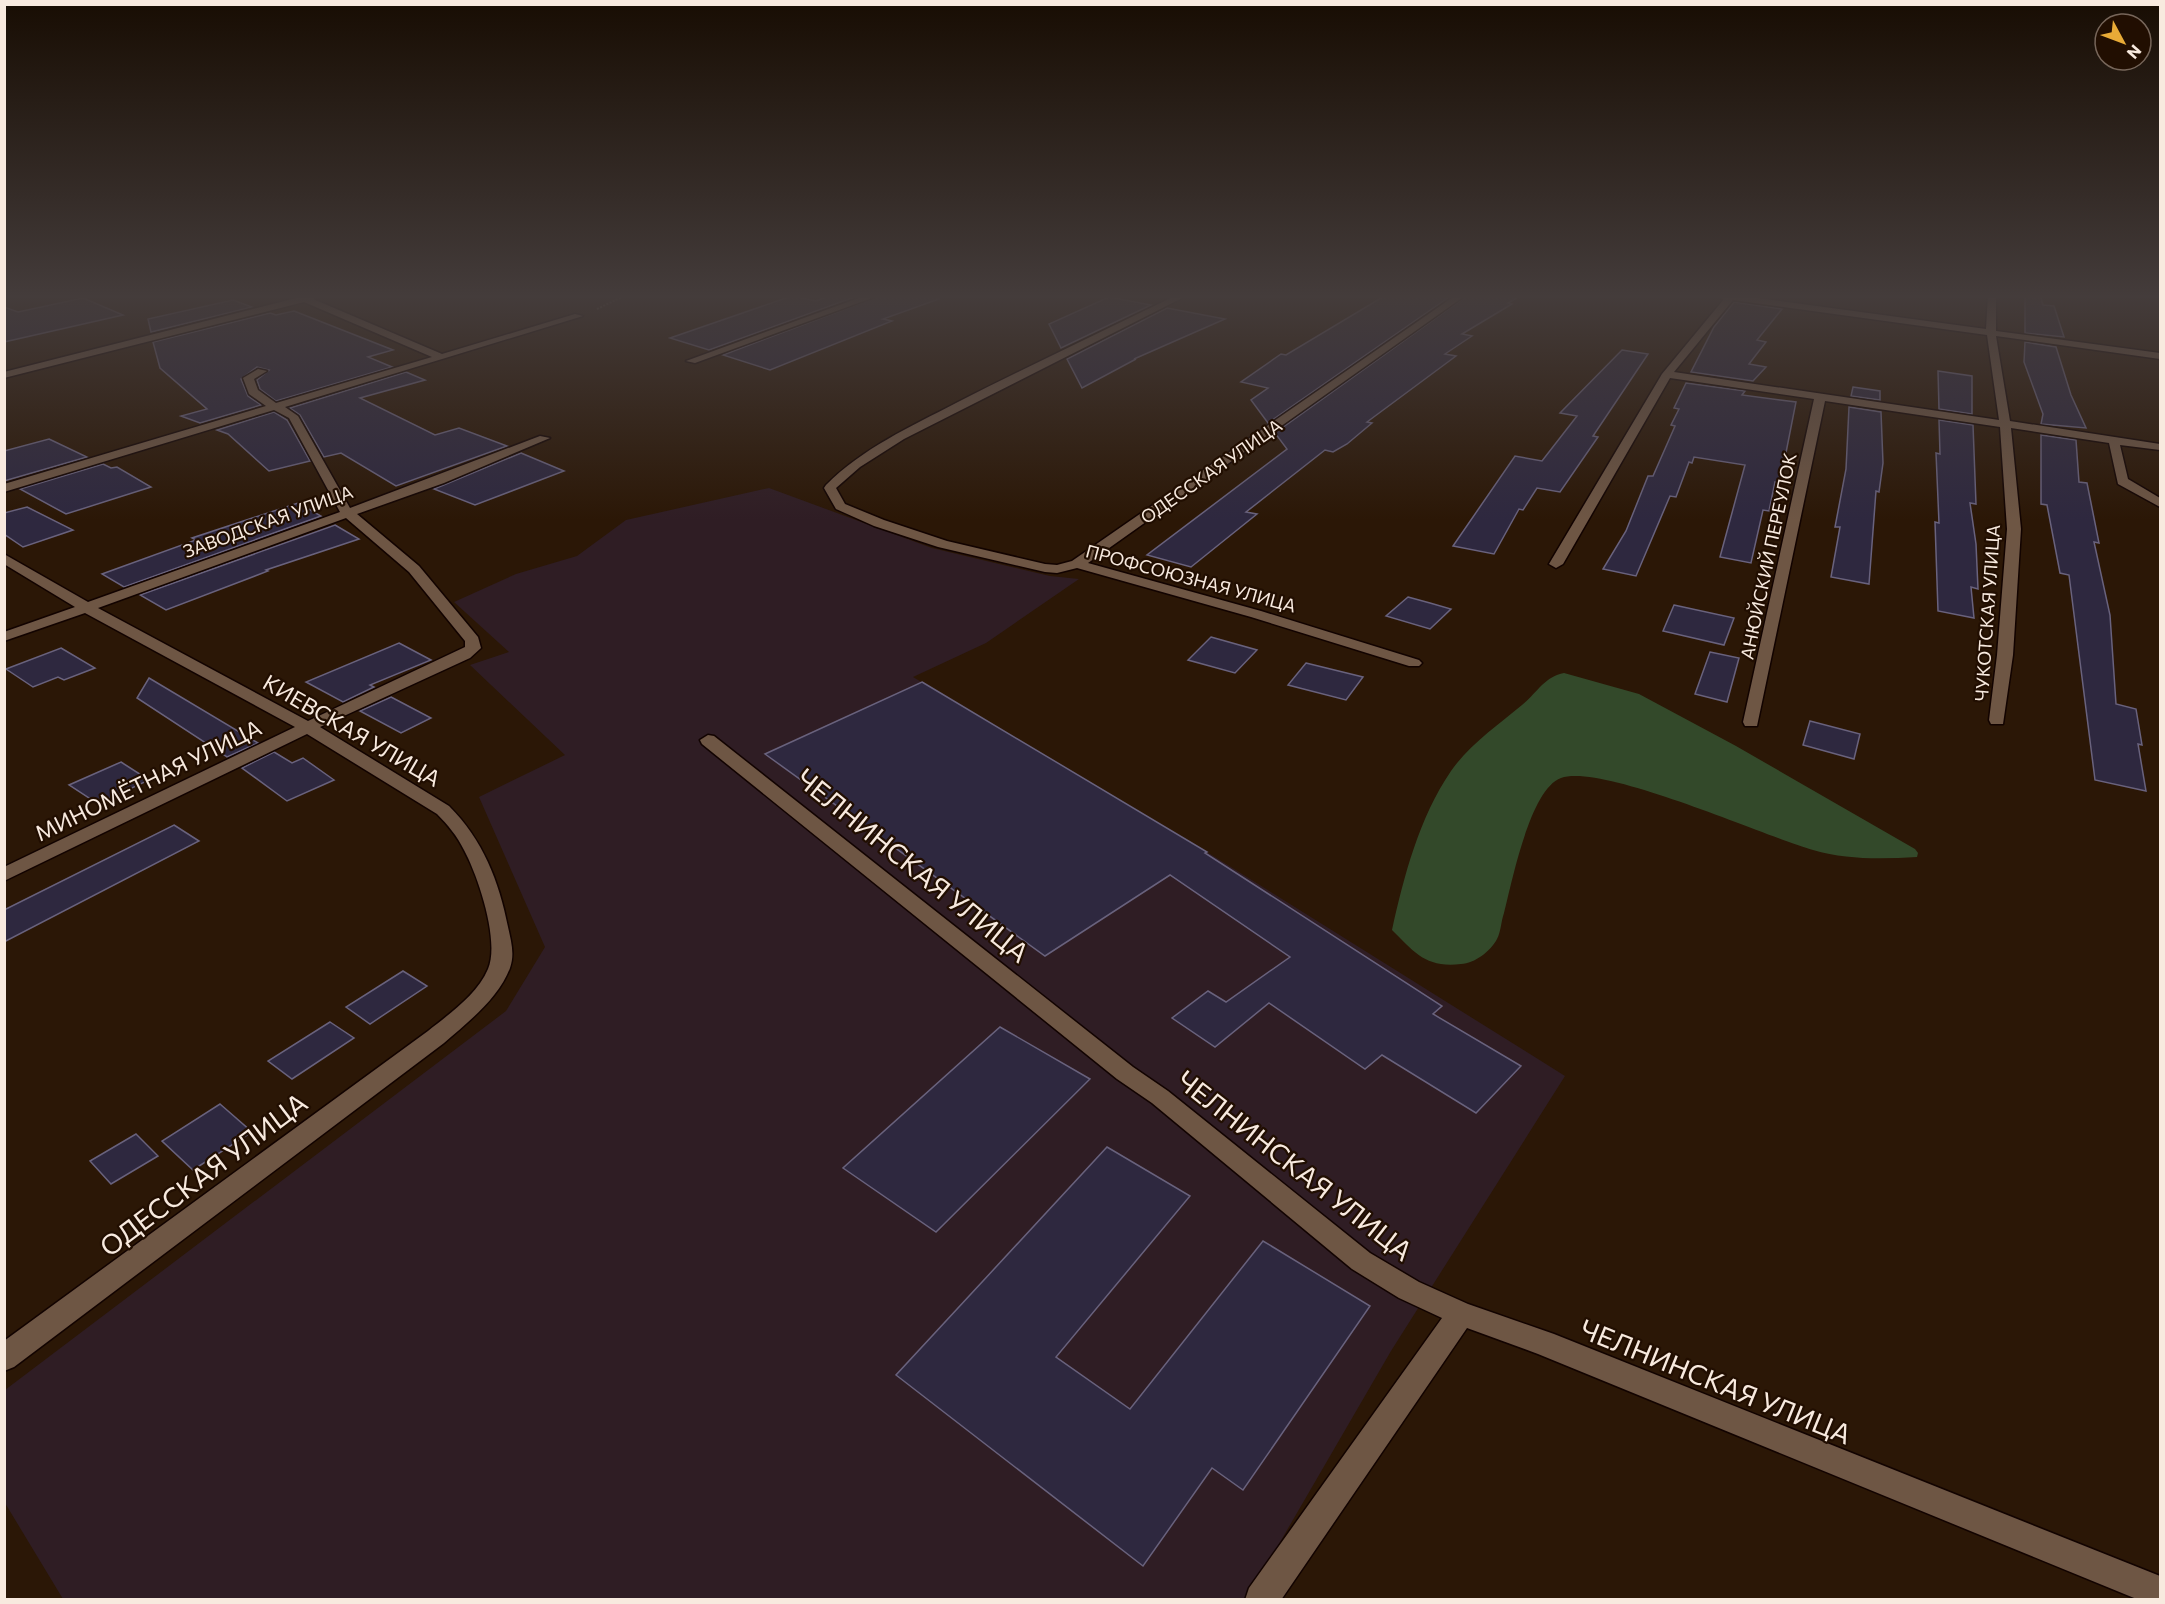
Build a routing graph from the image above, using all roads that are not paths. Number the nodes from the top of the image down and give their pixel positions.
1 (23, 370) edge
2 (394, 370) edge
3 (1030, 370) edge
4 (1355, 370) edge
5 (1670, 370) edge
6 (1997, 370) edge
7 (261, 371) dead end
8 (6, 374) edge
9 (1667, 374) junction
10 (1820, 397) junction
11 (276, 406) junction
12 (2005, 425) junction
13 (544, 438) dead end
14 (2114, 441) junction
15 (2160, 447) edge
16 (4, 488) edge
17 (2160, 503) edge
18 (346, 512) junction
19 (4, 558) edge
20 (1077, 564) junction
21 (1556, 564) dead end
22 (86, 607) junction
23 (4, 637) edge
24 (1414, 663) dead end
25 (1997, 720) dead end
26 (1751, 722) dead end
27 (308, 727) junction
28 (708, 740) dead end
29 (4, 875) edge
30 (436, 1037) joint
31 (1461, 1314) junction
32 (4, 1358) edge
33 (2160, 1592) edge
34 (1261, 1599) edge

1 - 8 street
2 - 11 street
3 - 20 street, ПРОФСОЮЗНАЯ УЛИЦА
4 - 20 street, ОДЕССКАЯ УЛИЦА
5 - 9 street
6 - 12 street, ЧУКОТСКАЯ УЛИЦА
7 - 11 street
9 - 10 street
9 - 21 street
10 - 12 street
10 - 26 street, АНЮЙСКИЙ ПЕРЕУЛОК
11 - 16 street
11 - 18 street
12 - 14 street
12 - 25 street, ЧУКОТСКАЯ УЛИЦА
13 - 18 street, ЗАВОДСКАЯ УЛИЦА
14 - 15 street
14 - 17 street
18 - 22 street, ЗАВОДСКАЯ УЛИЦА
18 - 27 street, МИНОМЁТНАЯ УЛИЦА
19 - 22 street, КИЕВСКАЯ УЛИЦА
20 - 24 street, ПРОФСОЮЗНАЯ УЛИЦА
22 - 23 street, ЗАВОДСКАЯ УЛИЦА
22 - 27 street, КИЕВСКАЯ УЛИЦА
27 - 29 street, МИНОМЁТНАЯ УЛИЦА
27 - 30 street, КИЕВСКАЯ УЛИЦА
28 - 31 street, ЧЕЛНИНСКАЯ УЛИЦА
30 - 32 street, ОДЕССКАЯ УЛИЦА
31 - 33 street, ЧЕЛНИНСКАЯ УЛИЦА
31 - 34 street

